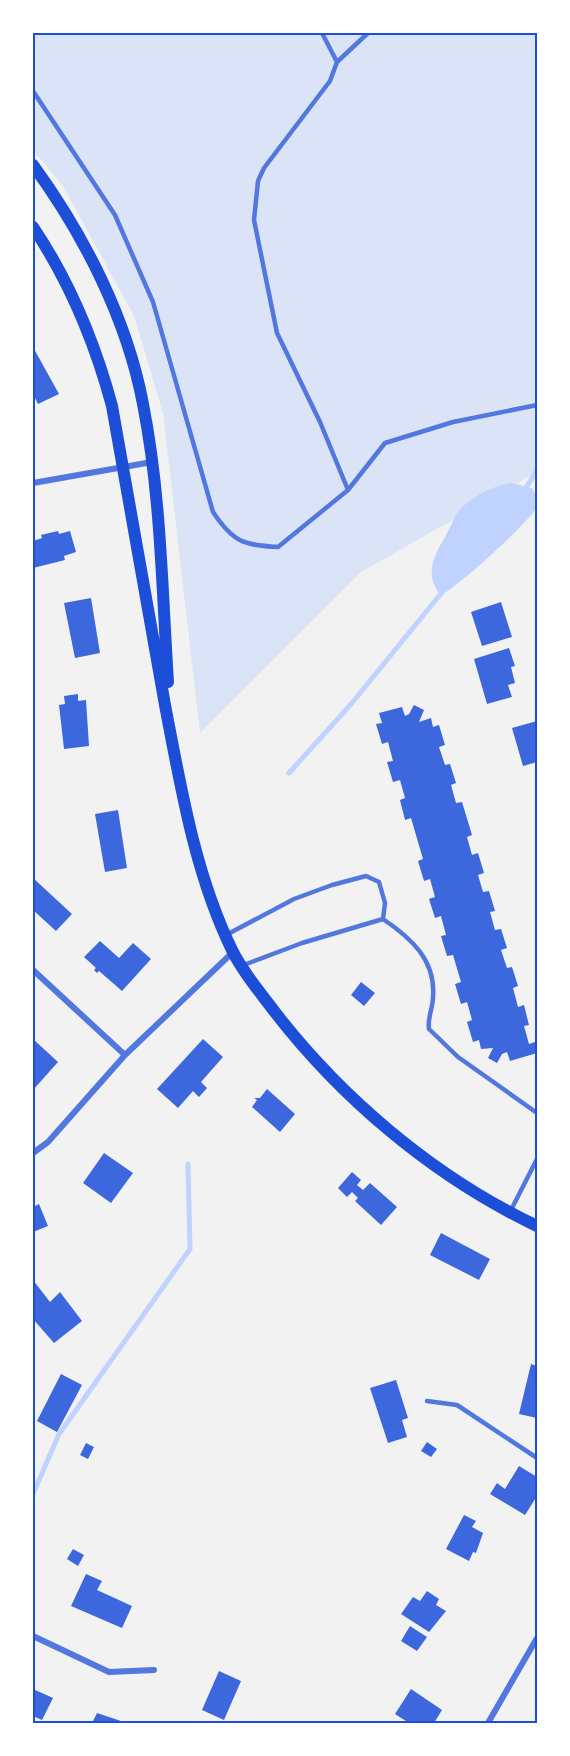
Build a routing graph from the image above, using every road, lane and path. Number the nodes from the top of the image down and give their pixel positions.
1 (322, 33) edge
2 (368, 33) edge
3 (338, 62) junction
4 (33, 91) edge
5 (33, 165) edge
6 (33, 227) edge
7 (537, 405) edge
8 (152, 462) junction
9 (122, 465) junction
10 (33, 483) edge
11 (348, 490) junction
12 (171, 737) junction
13 (383, 919) junction
14 (225, 935) junction
15 (233, 952) junction
16 (241, 966) junction
17 (33, 970) edge
18 (125, 1055) junction
19 (537, 1113) edge
20 (33, 1153) edge
21 (537, 1159) edge
22 (510, 1212) junction
23 (537, 1226) edge
24 (427, 1401) dead end
25 (537, 1458) edge
26 (33, 1636) edge
27 (537, 1638) edge
28 (154, 1670) dead end
29 (488, 1723) edge

1 - 3 lane
2 - 3 lane
3 - 11 lane
4 - 11 lane
5 - 8 main road
6 - 9 main road
7 - 11 lane
8 - 9 street
8 - 12 main road
9 - 10 street
9 - 12 main road
12 - 14 main road
13 - 14 lane
13 - 16 lane
13 - 19 lane
14 - 15 main road
15 - 16 main road
15 - 18 street
16 - 22 main road
17 - 18 street
18 - 20 street
21 - 22 lane
22 - 23 main road
24 - 25 lane
26 - 28 street
27 - 29 street

